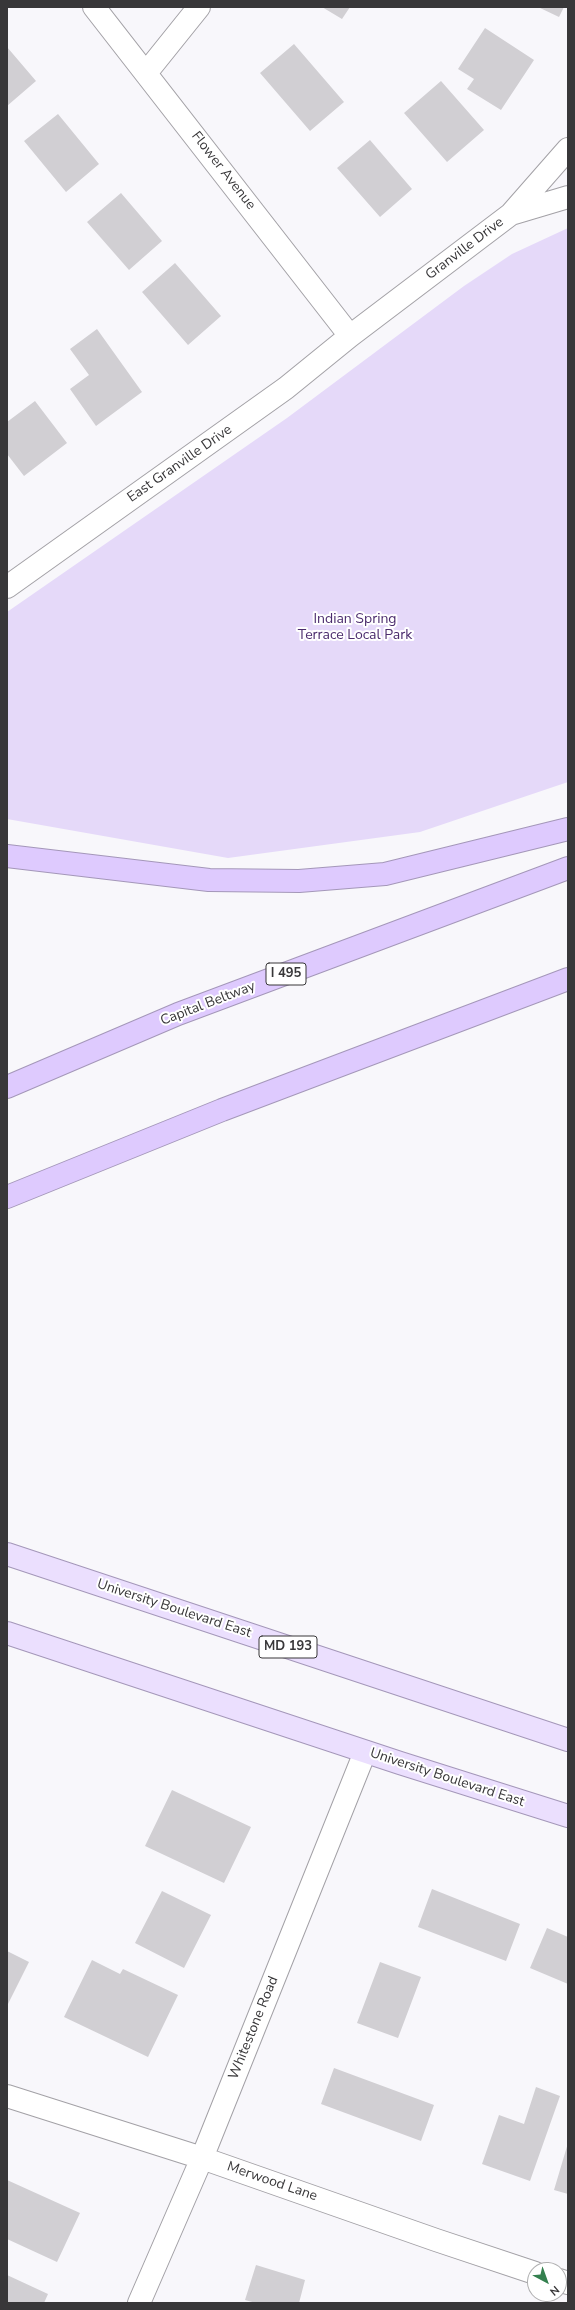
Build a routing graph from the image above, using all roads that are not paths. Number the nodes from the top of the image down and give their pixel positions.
1 (94, 7) edge
2 (199, 7) edge
3 (146, 73) junction
4 (568, 150) edge
5 (568, 197) edge
6 (511, 214) junction
7 (350, 336) junction
8 (7, 587) edge
9 (568, 829) edge
10 (7, 856) edge
11 (568, 868) edge
12 (568, 978) edge
13 (7, 1087) edge
14 (7, 1197) edge
15 (7, 1554) edge
16 (7, 1633) edge
17 (568, 1740) edge
18 (365, 1752) junction
19 (568, 1816) edge
20 (7, 2096) edge
21 (202, 2158) junction
22 (527, 2270) edge
23 (139, 2303) edge

1 - 3 street, Flower Avenue
2 - 3 street
3 - 7 street, Flower Avenue
4 - 6 street, Granville Drive
5 - 6 street
6 - 7 street, Granville Drive
7 - 8 street, East Granville Drive
9 - 10 highway
11 - 13 highway, Capital Beltway / I 495
12 - 14 highway
15 - 17 main road, University Boulevard East / MD 193
16 - 18 main road, University Boulevard East
18 - 19 main road, University Boulevard East
18 - 21 street, Whitestone Road
20 - 21 street, Merwood Lane
21 - 22 street, Merwood Lane
21 - 23 street, Whitestone Road

